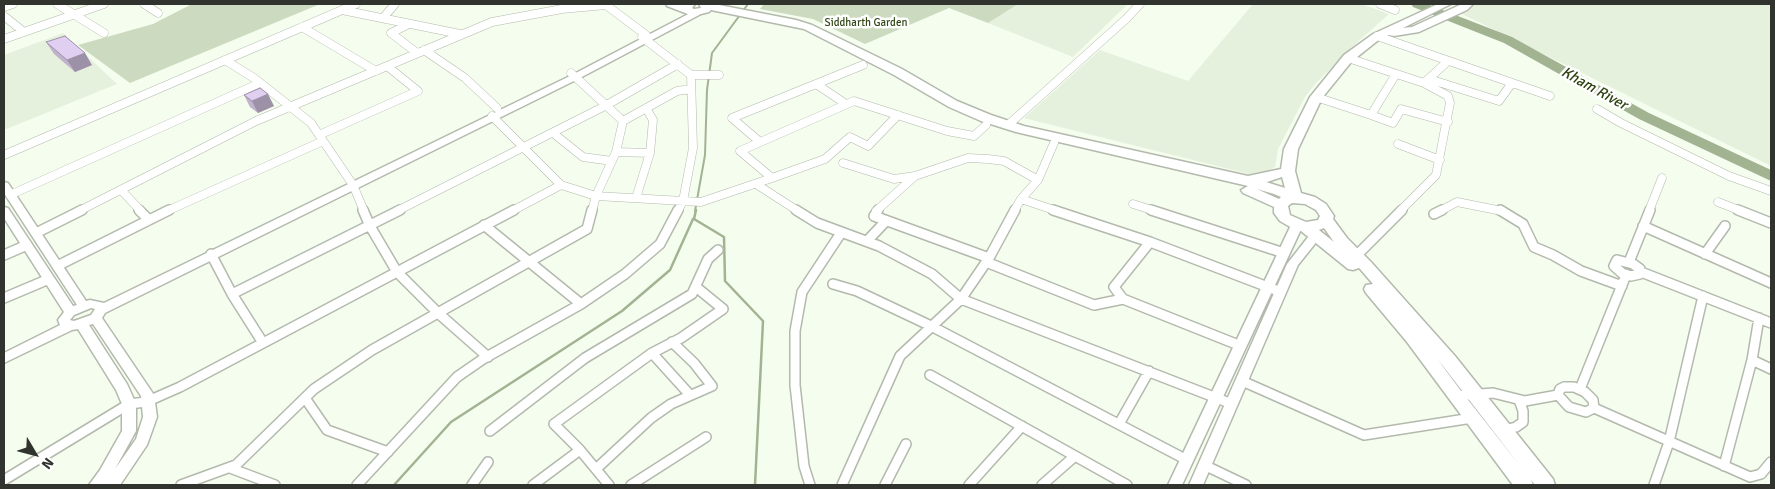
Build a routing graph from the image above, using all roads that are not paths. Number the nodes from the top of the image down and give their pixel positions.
1 (13, 4) edge
2 (57, 4) edge
3 (104, 4) edge
4 (144, 4) edge
5 (356, 4) edge
6 (395, 4) edge
7 (671, 4) edge
8 (1140, 4) edge
9 (1380, 4) edge
10 (1444, 5) edge
11 (1465, 6) edge
12 (4, 7) edge
13 (695, 8) edge
14 (341, 10) junction
15 (1396, 10) dead end
16 (158, 13) dead end
17 (74, 15) junction
18 (4, 16) edge
19 (751, 17) junction
20 (382, 18) junction
21 (409, 24) junction
22 (302, 27) junction
23 (24, 32) junction
24 (104, 33) dead end
25 (460, 34) junction
26 (1378, 36) junction
27 (644, 37) junction
28 (4, 39) edge
29 (421, 51) junction
30 (1348, 58) junction
31 (225, 60) junction
32 (1448, 61) junction
33 (678, 64) junction
34 (863, 65) junction
35 (387, 66) junction
36 (376, 71) junction
37 (1396, 74) junction
38 (573, 75) junction
39 (691, 75) junction
40 (719, 75) dead end
41 (1426, 81) junction
42 (260, 83) junction
43 (1512, 83) junction
44 (816, 84) junction
45 (691, 90) junction
46 (1550, 96) dead end
47 (1316, 97) junction
48 (846, 104) junction
49 (291, 105) junction
50 (605, 106) junction
51 (646, 108) junction
52 (1597, 109) dead end
53 (495, 112) junction
54 (1371, 115) junction
55 (898, 116) junction
56 (623, 121) junction
57 (1448, 122) junction
58 (986, 125) junction
59 (1008, 125) junction
60 (553, 133) junction
61 (321, 138) junction
62 (760, 142) junction
63 (1054, 144) junction
64 (1398, 144) dead end
65 (523, 148) junction
66 (616, 152) junction
67 (650, 153) junction
68 (4, 155) edge
69 (1440, 160) junction
70 (612, 161) junction
71 (843, 162) dead end
72 (1289, 167) junction
73 (915, 176) junction
74 (772, 178) junction
75 (1662, 178) dead end
76 (1038, 180) junction
77 (1245, 180) junction
78 (351, 182) junction
79 (756, 184) junction
80 (561, 185) junction
81 (7, 190) edge
82 (121, 190) junction
83 (1771, 191) edge
84 (596, 196) junction
85 (636, 198) junction
86 (1021, 199) junction
87 (1295, 200) junction
88 (683, 201) junction
89 (1718, 202) dead end
90 (1133, 204) dead end
91 (4, 210) edge
92 (1434, 214) dead end
93 (149, 220) junction
94 (1326, 220) junction
95 (886, 221) junction
96 (1771, 224) edge
97 (484, 225) junction
98 (370, 226) junction
99 (1643, 226) junction
100 (1725, 226) dead end
101 (1306, 229) junction
102 (36, 233) junction
103 (841, 233) junction
104 (868, 241) junction
105 (1150, 242) junction
106 (27, 245) junction
107 (718, 250) dead end
108 (1284, 253) junction
109 (211, 254) junction
110 (1705, 254) junction
111 (4, 255) edge
112 (1356, 256) junction
113 (987, 260) junction
114 (528, 262) junction
115 (1629, 262) junction
116 (57, 266) junction
117 (397, 272) junction
118 (1641, 272) junction
119 (1626, 275) junction
120 (49, 279) junction
121 (1771, 283) edge
122 (833, 284) dead end
123 (1622, 286) junction
124 (696, 287) junction
125 (1268, 288) junction
126 (1281, 292) junction
127 (232, 294) junction
128 (1703, 296) junction
129 (4, 298) edge
130 (960, 299) junction
131 (1123, 299) junction
132 (581, 304) junction
133 (94, 309) junction
134 (438, 313) junction
135 (1759, 318) junction
136 (71, 320) junction
137 (1771, 323) edge
138 (932, 326) junction
139 (672, 342) junction
140 (263, 343) junction
141 (1241, 346) junction
142 (4, 349) edge
143 (652, 353) junction
144 (488, 356) junction
145 (4, 358) edge
146 (1752, 360) junction
147 (1771, 368) edge
148 (1149, 371) junction
149 (930, 375) dead end
150 (1242, 381) junction
151 (1580, 389) junction
152 (1475, 394) junction
153 (1558, 395) junction
154 (690, 396) junction
155 (1455, 396) junction
156 (305, 398) junction
157 (1216, 398) junction
158 (1519, 400) junction
159 (146, 402) junction
160 (129, 404) junction
161 (1232, 404) junction
162 (1594, 408) junction
163 (1472, 418) junction
164 (1119, 424) junction
165 (1022, 426) junction
166 (1503, 430) junction
167 (490, 431) dead end
168 (1484, 434) junction
169 (706, 437) dead end
170 (1669, 442) junction
171 (906, 444) dead end
172 (580, 450) junction
173 (388, 452) junction
174 (1075, 456) junction
175 (1187, 460) junction
176 (488, 462) dead end
177 (1771, 462) edge
178 (1204, 465) junction
179 (1724, 466) junction
180 (230, 468) junction
181 (596, 469) junction
182 (4, 480) edge
183 (114, 481) edge
184 (96, 485) edge
185 (182, 485) edge
186 (275, 485) edge
187 (357, 485) edge
188 (472, 485) edge
189 (532, 485) edge
190 (610, 485) edge
191 (631, 485) edge
192 (810, 485) edge
193 (842, 485) edge
194 (885, 485) edge
195 (969, 485) edge
196 (1042, 485) edge
197 (1127, 485) edge
198 (1175, 485) edge
199 (1196, 485) edge
200 (1246, 485) edge
201 (1524, 485) edge
202 (1546, 485) edge
203 (1654, 485) edge

1 - 12 street
2 - 17 street
3 - 17 street
4 - 16 street
5 - 14 street
6 - 20 street
7 - 13 main road
8 - 59 street
9 - 15 street
10 - 26 main road
11 - 26 main road
13 - 19 main road
13 - 27 street
14 - 20 street
14 - 22 street
17 - 23 street
17 - 24 street
18 - 23 street
19 - 34 main road
19 - 59 main road
20 - 21 street
21 - 25 street
21 - 29 street
22 - 31 street
22 - 36 street
23 - 28 street
25 - 27 street
25 - 29 street
26 - 30 main road
26 - 32 street
27 - 33 street
27 - 38 street
29 - 35 street
29 - 53 street
30 - 37 street
30 - 47 main road
31 - 42 street
31 - 68 street
32 - 41 street
32 - 43 street
33 - 39 street
33 - 50 street
34 - 44 street
34 - 58 main road
35 - 36 street
35 - 61 street
36 - 49 street
37 - 41 street
37 - 54 street
38 - 50 street
38 - 53 street
39 - 40 street
39 - 45 street
41 - 43 street
41 - 57 street
42 - 49 street
42 - 81 street
43 - 46 street
44 - 48 street
44 - 62 street
45 - 51 street
45 - 88 street
47 - 54 street
47 - 72 main road
48 - 55 street
48 - 62 street
49 - 61 street
49 - 82 street
50 - 56 street
50 - 60 street
51 - 56 street
51 - 67 street
52 - 83 street
53 - 65 street
53 - 78 street
54 - 57 street
55 - 58 street
55 - 74 street
56 - 66 street
57 - 69 street
58 - 63 main road
59 - 77 main road
60 - 65 street
60 - 70 street
61 - 78 street
61 - 93 street
62 - 74 street
63 - 76 street
63 - 87 main road
64 - 69 street
65 - 80 street
65 - 98 street
66 - 67 street
66 - 70 street
67 - 85 street
69 - 112 street
70 - 84 street
71 - 73 street
72 - 77 main road
72 - 87 main road
73 - 76 street
73 - 95 street
74 - 79 street
75 - 99 street
76 - 86 street
77 - 87 main road
78 - 98 street
78 - 109 street
78 - 133 street
79 - 88 street
79 - 103 street
80 - 84 street
80 - 97 street
81 - 102 street
82 - 93 street
82 - 102 street
84 - 85 street
84 - 114 street
85 - 88 street
86 - 105 street
86 - 113 street
87 - 94 main road
87 - 101 main road
88 - 132 street
89 - 96 street
90 - 108 street
91 - 106 street
92 - 123 street
93 - 116 street
94 - 101 main road
94 - 112 main road
95 - 104 street
95 - 113 street
97 - 114 street
97 - 117 street
98 - 117 street
98 - 127 street
99 - 110 street
99 - 115 street
100 - 110 street
101 - 108 street
101 - 126 street
101 - 155 main road
102 - 116 street
103 - 104 street
103 - 192 street
104 - 130 street
105 - 125 street
105 - 131 street
106 - 111 street
106 - 120 street
107 - 124 street
108 - 125 street
109 - 127 street
109 - 133 street
110 - 121 street
112 - 152 main road
113 - 130 street
113 - 131 street
114 - 132 street
114 - 134 street
115 - 118 street
115 - 119 street
116 - 133 street
117 - 134 street
117 - 140 street
118 - 119 street
118 - 128 street
119 - 123 street
120 - 129 street
120 - 136 street
122 - 138 street
123 - 151 street
124 - 139 street
124 - 167 street
125 - 126 street
125 - 141 street
126 - 150 street
127 - 140 street
128 - 135 street
128 - 170 street
130 - 138 street
130 - 148 street
131 - 141 street
132 - 144 street
133 - 136 street
133 - 136 street
133 - 159 street
134 - 144 street
134 - 156 street
135 - 137 street
135 - 146 street
136 - 142 street
136 - 145 street
136 - 160 street
138 - 164 street
138 - 193 street
139 - 143 street
139 - 154 street
140 - 159 street
141 - 157 street
143 - 154 street
143 - 172 street
144 - 173 street
146 - 147 street
146 - 179 street
148 - 157 street
148 - 164 street
149 - 165 street
150 - 161 street
150 - 163 street
151 - 153 street
151 - 162 street
152 - 155 street
152 - 158 street
152 - 166 main road
153 - 158 street
153 - 162 street
154 - 181 street
155 - 163 main road
156 - 173 street
156 - 180 street
157 - 161 street
157 - 175 street
158 - 166 street
159 - 160 street
159 - 183 street
160 - 182 street
160 - 183 street
161 - 178 street
162 - 170 street
163 - 168 main road
164 - 175 street
165 - 174 street
165 - 195 street
166 - 168 street
166 - 202 main road
168 - 201 main road
169 - 191 street
170 - 179 street
170 - 203 street
171 - 194 street
172 - 181 street
172 - 189 street
173 - 187 street
174 - 196 street
174 - 197 street
175 - 198 street
176 - 188 street
177 - 179 street
178 - 199 street
178 - 200 street
180 - 185 street
180 - 186 street
181 - 190 street
183 - 184 street

